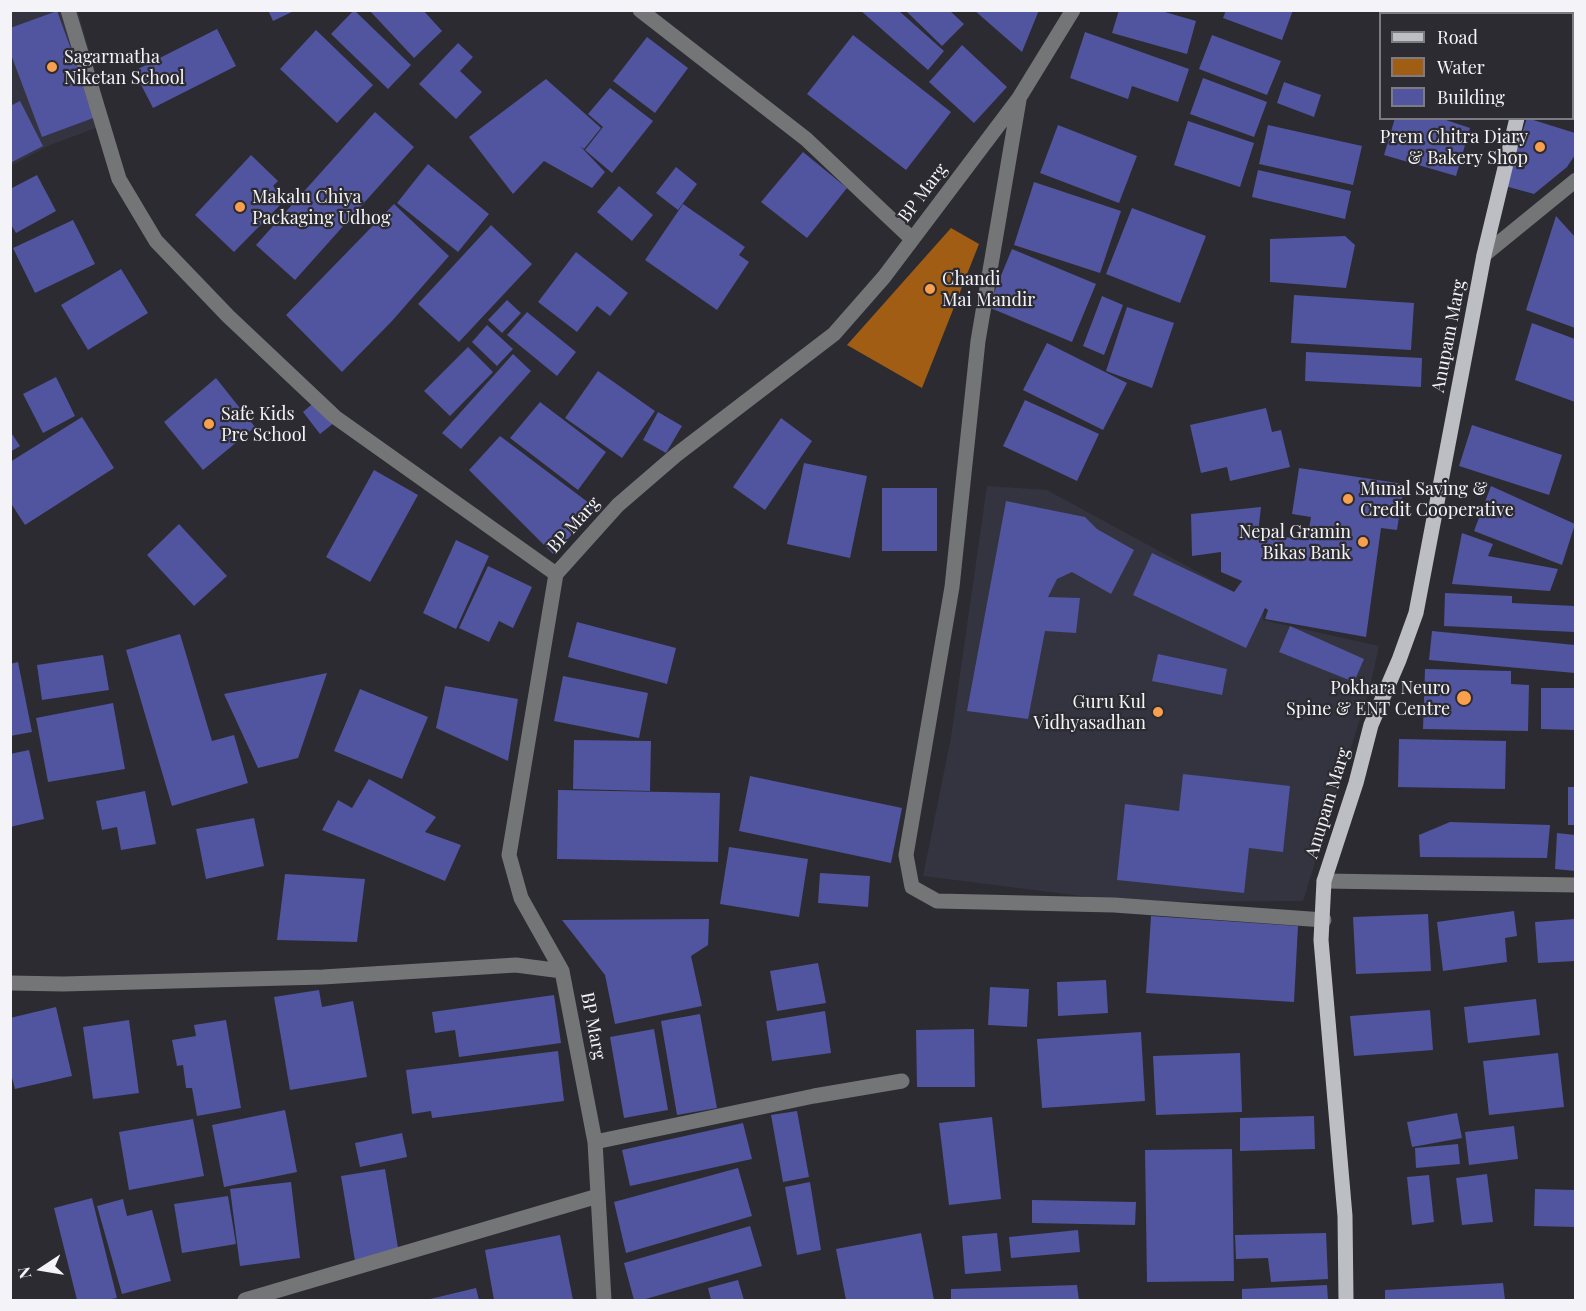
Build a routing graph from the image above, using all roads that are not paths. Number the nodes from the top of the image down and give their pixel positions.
1 (68, 10) edge
2 (640, 10) edge
3 (1073, 10) edge
4 (1019, 98) junction
5 (1517, 120) edge
6 (1575, 180) edge
7 (912, 239) junction
8 (1484, 255) junction
9 (556, 574) junction
10 (1324, 881) junction
11 (1575, 885) edge
12 (1324, 920) junction
13 (562, 970) junction
14 (10, 983) edge
15 (902, 1081) dead end
16 (594, 1143) junction
17 (598, 1196) junction
18 (245, 1300) edge
19 (604, 1300) edge
20 (1346, 1300) edge

1 - 9 street
2 - 7 street
3 - 4 street, BP Marg
4 - 7 street, BP Marg
4 - 12 street
5 - 8 main road, Anupam Marg
6 - 8 street
7 - 9 street, BP Marg
8 - 10 main road, Anupam Marg
9 - 13 street, BP Marg
10 - 11 street
10 - 12 main road, Anupam Marg
12 - 20 main road, Anupam Marg
13 - 14 street
13 - 16 street, BP Marg
15 - 16 street
16 - 17 street, BP Marg
17 - 18 street
17 - 19 street, BP Marg

